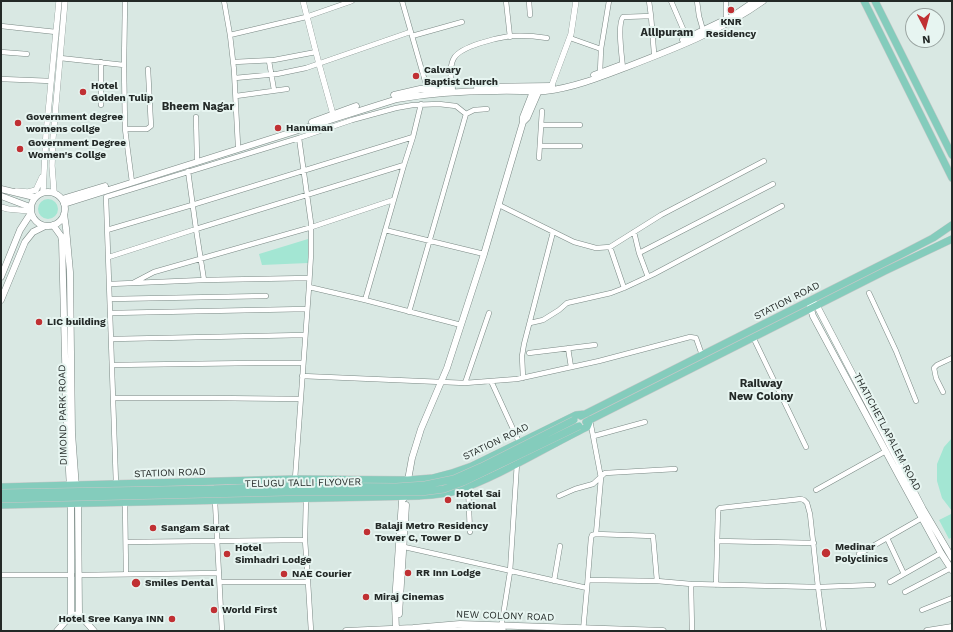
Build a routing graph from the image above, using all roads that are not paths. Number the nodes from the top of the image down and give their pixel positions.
1 (58, 1) edge
2 (65, 1) edge
3 (125, 1) edge
4 (224, 1) edge
5 (303, 1) edge
6 (352, 1) edge
7 (402, 1) edge
8 (506, 1) edge
9 (529, 1) edge
10 (576, 1) edge
11 (609, 1) edge
12 (649, 1) edge
13 (671, 1) edge
14 (697, 1) edge
15 (726, 1) edge
16 (755, 1) edge
17 (763, 1) edge
18 (864, 1) edge
19 (876, 1) edge
20 (530, 15) dead end
21 (651, 16) junction
22 (306, 17) junction
23 (726, 21) junction
24 (462, 22) dead end
25 (1, 26) edge
26 (703, 30) junction
27 (56, 32) junction
28 (411, 34) junction
29 (230, 35) junction
30 (510, 36) junction
31 (547, 38) dead end
32 (570, 38) junction
33 (687, 38) junction
34 (601, 49) junction
35 (1, 52) edge
36 (316, 52) junction
37 (654, 53) junction
38 (27, 54) dead end
39 (60, 58) junction
40 (269, 61) junction
41 (101, 62) junction
42 (234, 62) junction
43 (319, 64) junction
44 (124, 65) junction
45 (623, 66) junction
46 (148, 70) dead end
47 (600, 73) junction
48 (272, 74) junction
49 (235, 78) junction
50 (1, 79) edge
51 (51, 81) junction
52 (287, 88) dead end
53 (427, 88) junction
54 (451, 88) junction
55 (553, 88) junction
56 (537, 89) junction
57 (274, 90) junction
58 (236, 96) junction
59 (421, 104) junction
60 (102, 105) dead end
61 (488, 109) dead end
62 (542, 111) dead end
63 (466, 114) junction
64 (334, 116) junction
65 (196, 117) dead end
66 (542, 125) junction
67 (580, 125) dead end
68 (125, 129) junction
69 (299, 138) junction
70 (413, 138) junction
71 (238, 146) junction
72 (540, 146) junction
73 (580, 146) dead end
74 (952, 155) edge
75 (539, 158) dead end
76 (197, 159) junction
77 (764, 160) dead end
78 (404, 166) junction
79 (188, 171) junction
80 (305, 171) junction
81 (44, 173) junction
82 (952, 178) edge
83 (132, 180) junction
84 (773, 184) dead end
85 (1, 189) edge
86 (43, 192) junction
87 (54, 192) junction
88 (308, 195) junction
89 (1, 196) edge
90 (34, 197) junction
91 (393, 200) junction
92 (63, 201) junction
93 (192, 205) junction
94 (498, 205) junction
95 (782, 206) dead end
96 (1, 207) edge
97 (30, 210) junction
98 (64, 214) junction
99 (53, 225) junction
100 (952, 225) edge
101 (45, 226) junction
102 (312, 227) junction
103 (196, 229) junction
104 (107, 230) junction
105 (385, 230) junction
106 (553, 232) junction
107 (634, 232) junction
108 (952, 239) edge
109 (430, 241) junction
110 (610, 248) junction
111 (639, 253) junction
112 (484, 254) junction
113 (109, 257) junction
114 (201, 258) junction
115 (1, 277) edge
116 (648, 277) junction
117 (309, 278) junction
118 (204, 280) junction
119 (133, 283) junction
120 (110, 284) junction
121 (308, 287) junction
122 (624, 288) junction
123 (869, 293) dead end
124 (266, 296) dead end
125 (111, 299) junction
126 (1, 300) edge
127 (365, 300) junction
128 (810, 301) junction
129 (817, 306) junction
130 (306, 309) junction
131 (810, 310) junction
132 (409, 312) junction
133 (111, 313) junction
134 (489, 313) dead end
135 (530, 323) junction
136 (461, 325) junction
137 (304, 335) junction
138 (112, 339) junction
139 (754, 339) junction
140 (595, 345) dead end
141 (568, 348) junction
142 (529, 353) dead end
143 (702, 355) junction
144 (952, 358) edge
145 (303, 363) junction
146 (112, 365) junction
147 (571, 367) junction
148 (302, 376) junction
149 (523, 378) junction
150 (491, 381) junction
151 (441, 382) junction
152 (465, 383) junction
153 (944, 392) dead end
154 (113, 398) junction
155 (300, 399) junction
156 (916, 401) dead end
157 (585, 414) junction
158 (590, 420) junction
159 (645, 422) dead end
160 (594, 436) junction
161 (519, 442) junction
162 (806, 447) dead end
163 (886, 451) junction
164 (517, 463) junction
165 (675, 469) dead end
166 (601, 478) junction
167 (295, 479) junction
168 (408, 480) junction
169 (116, 484) junction
170 (72, 486) junction
171 (468, 486) junction
172 (1, 487) edge
173 (816, 490) dead end
174 (1, 493) edge
175 (559, 496) dead end
176 (405, 497) junction
177 (306, 498) junction
178 (1, 499) edge
179 (215, 501) junction
180 (125, 502) junction
181 (75, 504) junction
182 (1, 505) edge
183 (922, 518) junction
184 (470, 532) dead end
185 (596, 534) junction
186 (887, 538) junction
187 (306, 540) junction
188 (717, 541) junction
189 (126, 542) junction
190 (217, 542) junction
191 (814, 543) junction
192 (560, 546) dead end
193 (401, 547) junction
194 (941, 553) junction
195 (859, 554) dead end
196 (952, 558) edge
197 (951, 569) edge
198 (510, 572) junction
199 (219, 573) junction
200 (126, 574) junction
201 (904, 574) junction
202 (1, 575) edge
203 (72, 575) junction
204 (80, 575) junction
205 (588, 580) junction
206 (554, 581) junction
207 (657, 581) junction
208 (220, 582) junction
209 (308, 582) junction
210 (890, 582) dead end
211 (691, 584) junction
212 (716, 585) junction
213 (873, 585) dead end
214 (818, 587) junction
215 (587, 588) junction
216 (905, 592) dead end
217 (952, 598) edge
218 (922, 610) dead end
219 (79, 614) junction
220 (71, 615) junction
221 (952, 627) edge
222 (501, 629) edge
223 (398, 630) edge
224 (583, 630) edge
225 (57, 631) edge
226 (94, 631) edge
227 (222, 631) edge
228 (311, 631) edge
229 (346, 631) edge
230 (433, 631) edge
231 (663, 631) edge
232 (692, 631) edge
233 (824, 631) edge
234 (927, 631) edge
235 (932, 631) edge

1 - 27 street
2 - 39 street
3 - 44 street
4 - 29 street
5 - 22 street
6 - 22 street
7 - 28 street
8 - 30 street
9 - 20 street
10 - 32 street
11 - 34 street
12 - 21 street
13 - 33 street
14 - 26 street
15 - 23 street
16 - 23 main road
17 - 23 main road
18 - 82 main road
19 - 74 main road
21 - 37 street
21 - 45 street
22 - 29 street
22 - 36 street
23 - 26 main road
23 - 45 main road
24 - 28 street
25 - 27 street
26 - 33 main road
27 - 51 street
28 - 43 street
28 - 53 street
29 - 42 street
30 - 31 street
30 - 54 street
32 - 34 street
32 - 55 street
33 - 37 main road
34 - 47 street
35 - 38 street
36 - 40 street
36 - 43 street
37 - 45 main road
39 - 41 street
39 - 87 street
40 - 42 street
40 - 48 street
41 - 44 street
41 - 60 street
42 - 49 street
43 - 48 street
43 - 64 street
44 - 68 street
45 - 47 main road
45 - 55 main road
46 - 68 street
47 - 55 main road
48 - 49 street
48 - 57 street
49 - 58 street
50 - 51 street
51 - 81 street
52 - 57 street
53 - 54 main road
53 - 64 main road
54 - 56 main road
55 - 56 main road
56 - 64 main road
56 - 94 main road
57 - 58 street
58 - 71 street
59 - 63 street
59 - 69 street
59 - 70 street
61 - 63 street
62 - 66 street
63 - 109 street
64 - 71 main road
64 - 83 main road
65 - 76 street
66 - 67 street
66 - 72 street
68 - 83 street
69 - 79 street
69 - 80 street
70 - 78 street
70 - 80 street
71 - 76 main road
72 - 73 street
72 - 75 street
76 - 83 main road
77 - 107 street
78 - 88 street
78 - 91 street
79 - 93 street
79 - 104 street
80 - 88 street
80 - 93 street
81 - 85 street
81 - 86 street
83 - 92 main road
84 - 111 street
85 - 90 main road
86 - 87 main road
86 - 90 main road
87 - 92 main road
88 - 102 street
88 - 103 street
89 - 97 main road
90 - 97 main road
91 - 102 street
91 - 105 street
92 - 98 main road
93 - 103 street
93 - 104 street
94 - 106 street
94 - 112 main road
95 - 116 street
96 - 97 street
97 - 101 main road
97 - 115 main road
98 - 99 main road
98 - 170 main road, DIMOND PARK ROAD
99 - 101 main road
99 - 170 main road, DIMOND PARK ROAD
100 - 128 main road, STATION ROAD
101 - 126 main road
102 - 114 street
102 - 117 street
103 - 113 street
103 - 114 street
104 - 113 street
105 - 109 street
105 - 127 street
106 - 110 street
106 - 135 street
107 - 110 street
107 - 111 street
108 - 129 main road, STATION ROAD
109 - 112 street
109 - 132 street
110 - 122 street
111 - 116 street
112 - 136 main road
113 - 120 street
114 - 118 street
114 - 119 street
116 - 122 street
117 - 118 street
117 - 121 street
118 - 119 street
119 - 120 street
120 - 125 street
121 - 127 street
121 - 130 street
122 - 135 street
123 - 156 street
124 - 125 street
125 - 133 street
127 - 132 street
128 - 129 main road
128 - 131 main road, THATICHETLAPALEM ROAD
128 - 143 main road, STATION ROAD
129 - 131 main road, STATION ROAD
129 - 196 main road
130 - 133 street
130 - 137 street
131 - 139 main road, STATION ROAD
131 - 163 main road, THATICHETLAPALEM ROAD
132 - 136 street
133 - 138 street
134 - 152 street
135 - 149 street
136 - 151 main road
137 - 138 street
137 - 145 street
138 - 146 street
139 - 158 main road, STATION ROAD
139 - 162 street
140 - 141 street
141 - 142 street
141 - 147 street
143 - 147 street
143 - 157 main road, STATION ROAD
144 - 153 street
145 - 146 street
145 - 148 street
146 - 154 street
147 - 149 street
148 - 151 street
148 - 155 street
149 - 150 street
150 - 152 street
150 - 161 street
151 - 152 street
151 - 168 main road
154 - 155 street
154 - 169 street
155 - 167 street
157 - 161 main road, STATION ROAD
157 - 174 main road, TELUGU TALLI FLYOVER, bridge
158 - 160 street
158 - 164 main road
158 - 178 main road, TELUGU TALLI FLYOVER, bridge
159 - 160 street
160 - 166 street
161 - 168 main road, STATION ROAD
163 - 173 street
163 - 183 main road, THATICHETLAPALEM ROAD
164 - 171 main road
164 - 198 street
165 - 166 street
166 - 175 street
166 - 185 street
167 - 168 main road, STATION ROAD
167 - 169 main road, STATION ROAD
168 - 176 street
169 - 170 main road, STATION ROAD
170 - 172 main road, STATION ROAD
170 - 181 main road, DIMOND PARK ROAD
171 - 176 main road
171 - 184 street
176 - 177 main road
176 - 193 main road
177 - 179 main road
177 - 187 street
179 - 180 main road
179 - 190 street
180 - 181 main road
180 - 189 street
181 - 182 main road
181 - 203 main road, DIMOND PARK ROAD
181 - 204 main road, DIMOND PARK ROAD
183 - 186 street
183 - 194 main road, THATICHETLAPALEM ROAD
185 - 205 street
185 - 207 street
186 - 195 street
186 - 201 street
187 - 190 street
187 - 209 street
188 - 191 street
188 - 191 street
188 - 212 street
189 - 190 street
189 - 200 street
190 - 199 street
191 - 214 street
192 - 206 street
193 - 198 street
193 - 223 main road
194 - 197 main road, THATICHETLAPALEM ROAD
194 - 201 street
197 - 216 street
198 - 206 street
198 - 222 street
199 - 200 street
199 - 208 street
200 - 204 street
201 - 210 street
202 - 203 street
203 - 220 main road, DIMOND PARK ROAD
204 - 219 main road, DIMOND PARK ROAD
205 - 207 street
205 - 215 street
206 - 215 street
207 - 211 street
208 - 209 street
208 - 227 street
209 - 228 street
211 - 212 street
211 - 232 street
212 - 214 street
213 - 214 street
214 - 233 street
215 - 224 street
217 - 218 street
219 - 220 main road
219 - 226 main road
220 - 225 main road
221 - 235 main road
222 - 223 main road, NEW COLONY ROAD
222 - 224 main road, NEW COLONY ROAD
222 - 230 main road, NEW COLONY ROAD
223 - 229 main road, NEW COLONY ROAD
224 - 231 main road, NEW COLONY ROAD
234 - 235 main road

